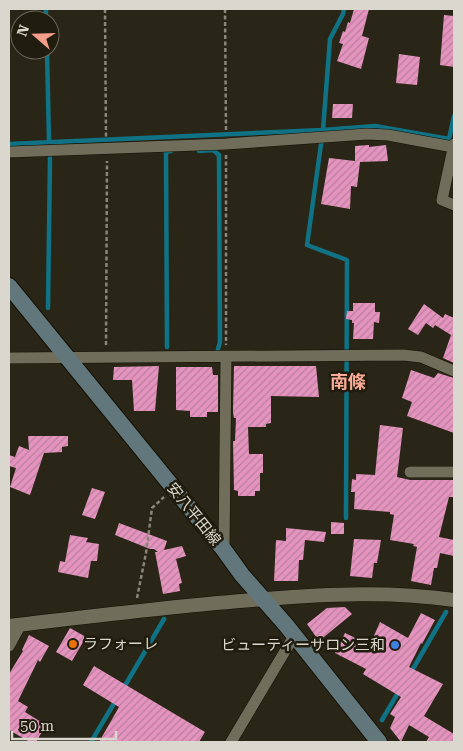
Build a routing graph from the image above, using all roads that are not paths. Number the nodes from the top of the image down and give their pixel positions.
1 (454, 145) edge
2 (9, 152) edge
3 (454, 205) edge
4 (9, 286) edge
5 (226, 356) junction
6 (9, 358) edge
7 (67, 358) junction
8 (454, 371) edge
9 (410, 472) dead end
10 (454, 472) edge
11 (224, 550) junction
12 (262, 599) junction
13 (454, 600) edge
14 (15, 625) edge
15 (294, 636) junction
16 (9, 646) edge
17 (231, 742) edge
18 (379, 742) edge

1 - 2 street
1 - 3 street
4 - 7 main road, 安八平田線
5 - 7 street
5 - 8 street
5 - 11 street
6 - 7 street
7 - 11 main road, 安八平田線
9 - 10 street
11 - 12 main road, 安八平田線
12 - 13 street
12 - 14 street
12 - 15 main road, 安八平田線
14 - 16 street
15 - 17 street
15 - 18 main road, 安八平田線

